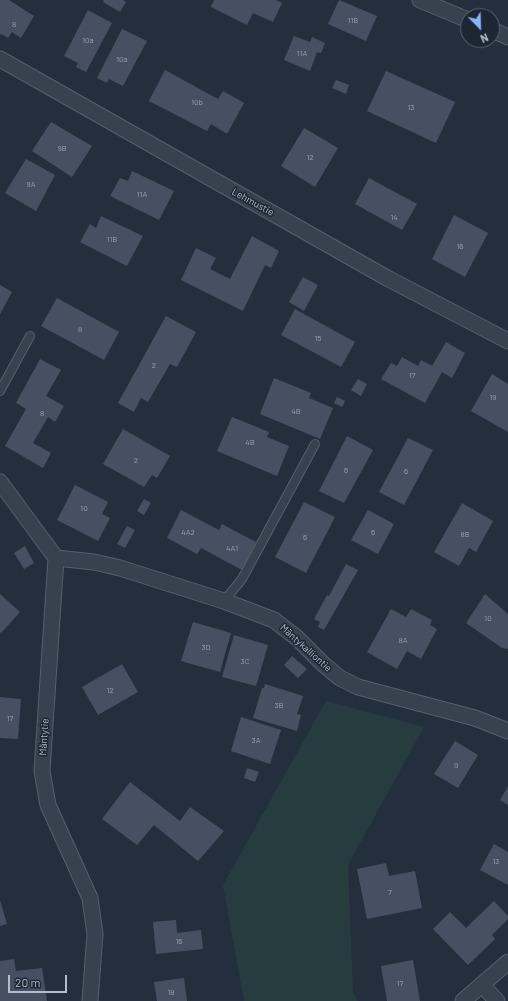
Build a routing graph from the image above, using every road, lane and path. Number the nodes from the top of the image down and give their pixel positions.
1 (420, 0) edge
2 (460, 17) edge
3 (0, 59) edge
4 (30, 336) dead end
5 (508, 342) edge
6 (0, 391) edge
7 (315, 444) dead end
8 (0, 482) edge
9 (56, 558) junction
10 (224, 601) junction
11 (508, 731) edge
12 (508, 962) edge
13 (482, 985) junction
14 (90, 1001) edge
15 (463, 1001) edge
16 (497, 1001) edge

1 - 2 street
3 - 5 street, Lehmustie
4 - 6 lane
7 - 10 lane
8 - 9 street
9 - 10 street, Mäntykalliontie
9 - 14 street, Mäntytie
10 - 11 street, Mäntykalliontie
12 - 13 street
13 - 15 street
13 - 16 street

